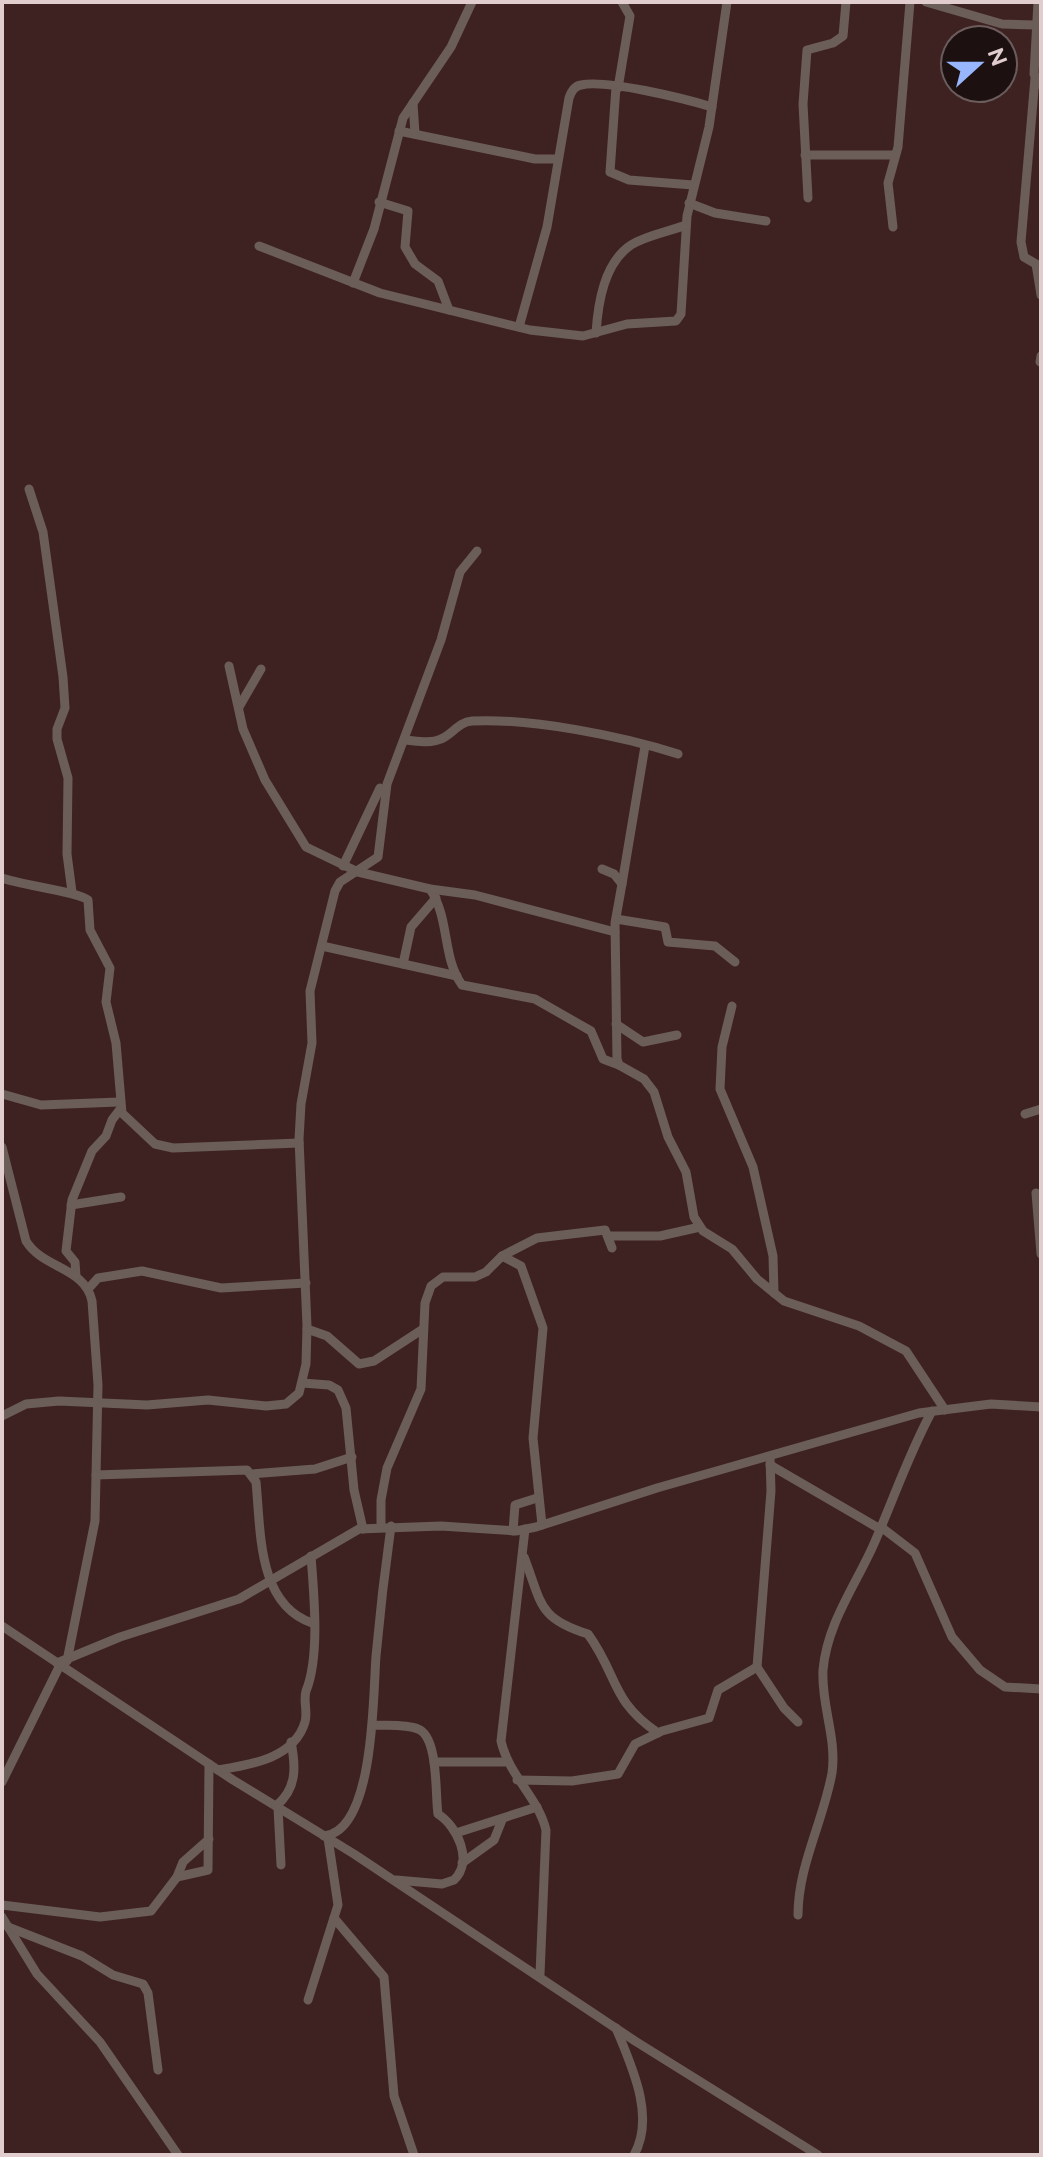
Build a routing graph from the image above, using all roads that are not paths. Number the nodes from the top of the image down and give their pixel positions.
1 (472, 2) edge
2 (727, 2) edge
3 (846, 2) edge
4 (910, 2) edge
5 (926, 2) edge
6 (1038, 2) edge
7 (628, 4) edge
8 (1038, 23) edge
9 (1038, 81) edge
10 (617, 88) junction
11 (413, 103) junction
12 (712, 107) junction
13 (399, 131) junction
14 (415, 134) junction
15 (805, 155) junction
16 (895, 155) junction
17 (556, 159) junction
18 (693, 185) junction
19 (808, 198) dead end
20 (379, 202) junction
21 (689, 203) junction
22 (766, 221) dead end
23 (686, 225) junction
24 (893, 227) dead end
25 (259, 246) dead end
26 (353, 283) junction
27 (1041, 295) edge
28 (449, 310) junction
29 (519, 327) junction
30 (596, 333) junction
31 (29, 489) dead end
32 (477, 551) dead end
33 (229, 666) dead end
34 (261, 669) dead end
35 (239, 707) junction
36 (405, 740) junction
37 (645, 746) junction
38 (678, 754) dead end
39 (397, 758) junction
40 (343, 866) junction
41 (602, 869) dead end
42 (358, 872) junction
43 (2, 878) edge
44 (622, 884) junction
45 (72, 892) junction
46 (433, 894) junction
47 (616, 919) junction
48 (615, 932) junction
49 (322, 946) junction
50 (735, 962) dead end
51 (403, 964) junction
52 (457, 976) junction
53 (732, 1006) dead end
54 (616, 1024) junction
55 (677, 1035) dead end
56 (619, 1065) junction
57 (2, 1094) edge
58 (120, 1105) junction
59 (1041, 1109) edge
60 (1025, 1114) dead end
61 (299, 1143) junction
62 (2, 1147) edge
63 (1036, 1193) dead end
64 (121, 1197) dead end
65 (71, 1205) junction
66 (700, 1227) junction
67 (609, 1236) junction
68 (612, 1248) dead end
69 (1041, 1254) edge
70 (502, 1256) junction
71 (76, 1276) junction
72 (306, 1283) junction
73 (89, 1288) junction
74 (774, 1293) junction
75 (307, 1329) junction
76 (423, 1329) junction
77 (302, 1383) junction
78 (97, 1401) junction
79 (2, 1406) edge
80 (13, 1407) junction
81 (1041, 1407) edge
82 (945, 1410) junction
83 (932, 1411) junction
84 (2, 1416) edge
85 (352, 1457) junction
86 (770, 1461) junction
87 (252, 1474) junction
88 (96, 1475) junction
89 (537, 1498) junction
90 (542, 1525) junction
91 (386, 1526) junction
92 (880, 1528) junction
93 (363, 1529) junction
94 (525, 1529) junction
95 (513, 1531) junction
96 (522, 1554) junction
97 (311, 1556) junction
98 (269, 1582) junction
99 (312, 1623) junction
100 (2, 1626) edge
101 (61, 1663) junction
102 (757, 1667) junction
103 (1041, 1689) edge
104 (798, 1722) dead end
105 (374, 1725) junction
106 (658, 1733) junction
107 (291, 1742) junction
108 (18, 1747) junction
109 (2, 1761) edge
110 (434, 1762) junction
111 (505, 1762) junction
112 (214, 1767) junction
113 (517, 1780) junction
114 (2, 1782) edge
115 (277, 1807) junction
116 (537, 1807) junction
117 (502, 1820) junction
118 (456, 1833) junction
119 (326, 1837) junction
120 (209, 1839) junction
121 (462, 1863) junction
122 (281, 1865) dead end
123 (177, 1877) junction
124 (389, 1878) junction
125 (2, 1905) edge
126 (798, 1915) dead end
127 (2, 1917) edge
128 (334, 1918) junction
129 (8, 1927) junction
130 (540, 1974) junction
131 (308, 2000) dead end
132 (616, 2028) junction
133 (158, 2070) dead end
134 (178, 2155) edge
135 (414, 2155) edge
136 (634, 2155) edge
137 (818, 2155) edge

1 - 11 street
2 - 12 street
3 - 15 street
4 - 16 street
5 - 8 street
6 - 8 street
7 - 10 street
8 - 9 street
9 - 27 street
10 - 12 street
10 - 17 street
10 - 18 street
11 - 13 street
11 - 14 street
12 - 18 street
13 - 14 street
13 - 20 street
14 - 17 street
15 - 16 street
15 - 19 street
16 - 24 street
17 - 29 street
18 - 21 street
20 - 26 street
20 - 28 street
21 - 22 street
21 - 23 street
23 - 30 street
23 - 30 street
25 - 26 street
26 - 28 street
28 - 29 street
29 - 30 street
31 - 45 street
32 - 36 street
33 - 35 street
34 - 35 street
35 - 40 street
36 - 37 street
36 - 39 street
37 - 38 street
37 - 44 street
39 - 40 street
39 - 42 street
40 - 42 street
41 - 44 street
42 - 46 street
42 - 49 street
43 - 45 street
44 - 47 street
45 - 58 street
46 - 48 street
46 - 51 street
46 - 52 street
47 - 48 street
47 - 50 street
48 - 54 street
49 - 51 street
49 - 61 street
51 - 52 street
52 - 56 street
53 - 74 street
54 - 55 street
54 - 56 street
56 - 66 street
57 - 58 street
58 - 61 street
58 - 65 street
59 - 60 street
61 - 72 street
62 - 71 street
63 - 69 street
64 - 65 street
65 - 71 street
66 - 67 street
66 - 74 street
67 - 68 street
67 - 70 street
70 - 76 street
70 - 89 street
71 - 73 street
72 - 73 street
72 - 75 street
73 - 78 street
74 - 82 street
75 - 76 street
75 - 77 street
76 - 91 street
77 - 78 street
77 - 85 street
78 - 80 street
78 - 88 street
79 - 80 street
80 - 84 street
81 - 82 street
82 - 83 street
83 - 86 street
83 - 92 street
85 - 87 street
85 - 93 street
86 - 90 street
86 - 92 street
86 - 102 street
87 - 88 street
87 - 98 street
88 - 101 street
89 - 90 street
89 - 95 street
90 - 94 street
91 - 93 street
91 - 95 street
91 - 105 street
92 - 103 street
92 - 126 street
93 - 97 street
94 - 95 street
94 - 96 street
96 - 106 street
96 - 111 street
97 - 98 street
97 - 99 street
98 - 99 street
98 - 101 street
99 - 107 street
100 - 101 street
101 - 108 street
101 - 112 street
102 - 104 street
102 - 106 street
105 - 110 street
105 - 119 street
106 - 113 street
107 - 112 street
107 - 115 street
108 - 109 street
108 - 114 street
110 - 111 street
110 - 118 street
111 - 113 street
112 - 115 street
112 - 120 street
113 - 116 street
115 - 119 street
115 - 122 street
116 - 117 street
116 - 130 street
117 - 118 street
117 - 121 street
118 - 121 street
119 - 124 street
119 - 128 street
120 - 123 street
120 - 123 street
121 - 124 street
123 - 125 street
124 - 130 street
127 - 129 street
128 - 131 street
128 - 135 street
129 - 133 street
129 - 134 street
130 - 132 street
132 - 136 street
132 - 137 street

